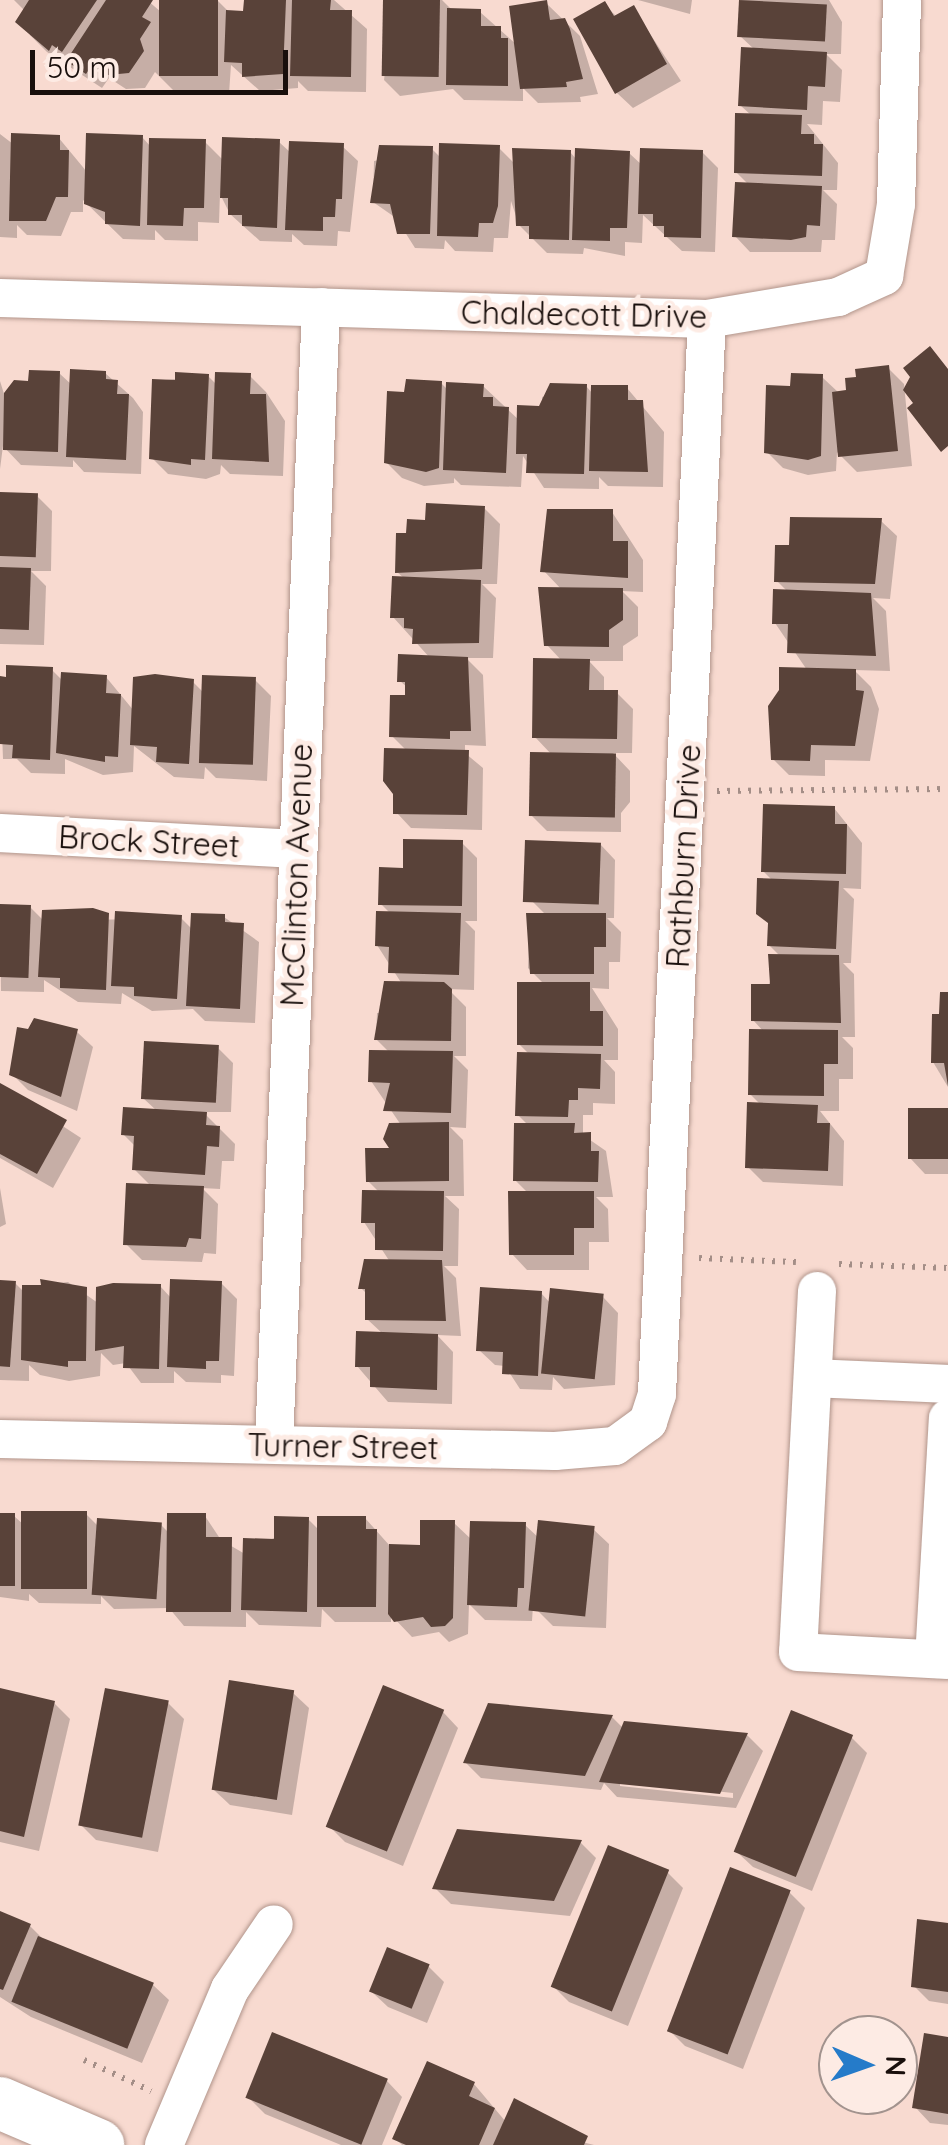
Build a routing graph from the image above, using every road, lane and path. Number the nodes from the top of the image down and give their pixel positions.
1 (902, 0) edge
2 (0, 298) edge
3 (320, 307) junction
4 (708, 319) junction
5 (948, 789) edge
6 (686, 792) junction
7 (0, 833) edge
8 (297, 849) junction
9 (817, 1291) dead end
10 (812, 1378) junction
11 (948, 1384) edge
12 (657, 1394) joint
13 (948, 1418) edge
14 (0, 1439) edge
15 (274, 1443) junction
16 (941, 1659) edge
17 (274, 1924) dead end
18 (84, 2060) dead end
19 (163, 2096) dead end
20 (0, 2103) edge
21 (98, 2145) edge
22 (164, 2145) edge

1 - 4 street, Chaldecott Drive
2 - 3 street, Chaldecott Drive
3 - 4 street, Chaldecott Drive
3 - 8 street, McClinton Avenue
4 - 6 street, Rathburn Drive
5 - 6 path
6 - 12 street, Rathburn Drive
7 - 8 street, Brock Street
8 - 15 street, McClinton Avenue
9 - 10 street
10 - 11 street
10 - 16 street
12 - 15 street, Turner Street
13 - 16 street
14 - 15 street, Turner Street
17 - 22 street
18 - 19 path
20 - 21 main road

